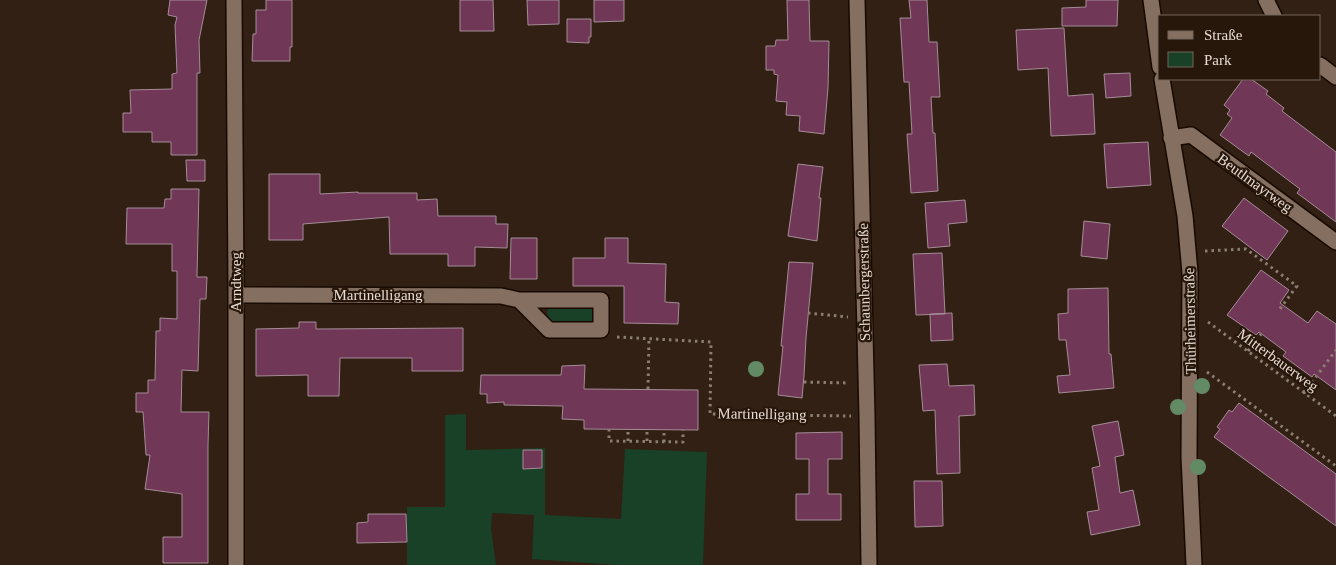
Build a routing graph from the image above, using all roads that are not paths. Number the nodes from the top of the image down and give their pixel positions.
1 (234, 0) edge
2 (857, 0) edge
3 (1151, 0) edge
4 (1266, 0) edge
5 (1274, 15) edge
6 (1158, 54) edge
7 (1321, 66) edge
8 (1336, 77) edge
9 (1162, 80) edge
10 (1171, 138) junction
11 (1336, 242) edge
12 (236, 295) junction
13 (519, 300) junction
14 (236, 565) edge
15 (869, 565) edge
16 (1194, 565) edge

1 - 12 street, Arndtweg
2 - 15 street, Schaunbergerstraße
3 - 6 street
4 - 5 street
7 - 8 street
9 - 10 street, Thürheimerstraße
10 - 11 street, Beutlmayrweg
10 - 16 street, Thürheimerstraße
12 - 13 street, Martinelligang
12 - 14 street, Arndtweg
13 - 13 street, Martinelligang

